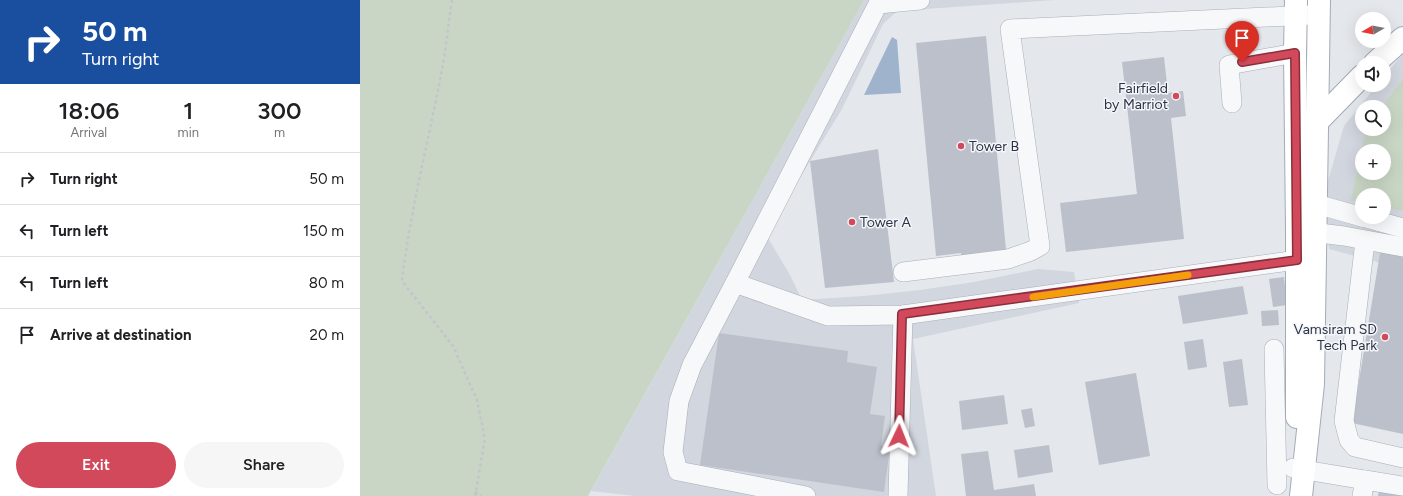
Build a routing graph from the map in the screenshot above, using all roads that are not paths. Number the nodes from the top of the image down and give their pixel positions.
1 (920, 0) edge
2 (1319, 7) edge
3 (1295, 8) edge
4 (1403, 38) edge
5 (1295, 53) junction
6 (1383, 56) edge
7 (1355, 83) edge
8 (1232, 103) dead end
9 (1295, 121) junction
10 (1318, 121) junction
11 (1307, 202) junction
12 (1355, 215) edge
13 (1388, 224) edge
14 (1403, 228) edge
15 (1306, 231) junction
16 (1366, 241) junction
17 (1403, 247) edge
18 (1297, 260) junction
19 (903, 272) dead end
20 (735, 283) junction
21 (902, 314) junction
22 (1274, 349) dead end
23 (1297, 408) junction
24 (1275, 410) junction
25 (1403, 458) edge
26 (1298, 469) junction
27 (1403, 486) edge
28 (1364, 488) edge
29 (1283, 490) edge
30 (806, 496) edge
31 (898, 496) edge
32 (1301, 496) edge

1 - 20 street
2 - 3 street
2 - 10 main road
3 - 5 main road
3 - 19 street
4 - 6 main road
5 - 8 street
5 - 9 main road
7 - 10 main road
9 - 10 main road
9 - 11 main road
10 - 11 main road
11 - 12 street
11 - 15 main road
13 - 14 street
15 - 16 street
15 - 18 main road
15 - 26 main road
16 - 17 street
16 - 25 street
18 - 21 street
18 - 23 main road
20 - 21 street
20 - 30 street
21 - 31 street
22 - 24 street
23 - 24 street
23 - 26 main road
24 - 29 street
26 - 28 street
26 - 29 main road
26 - 32 main road
27 - 28 street

